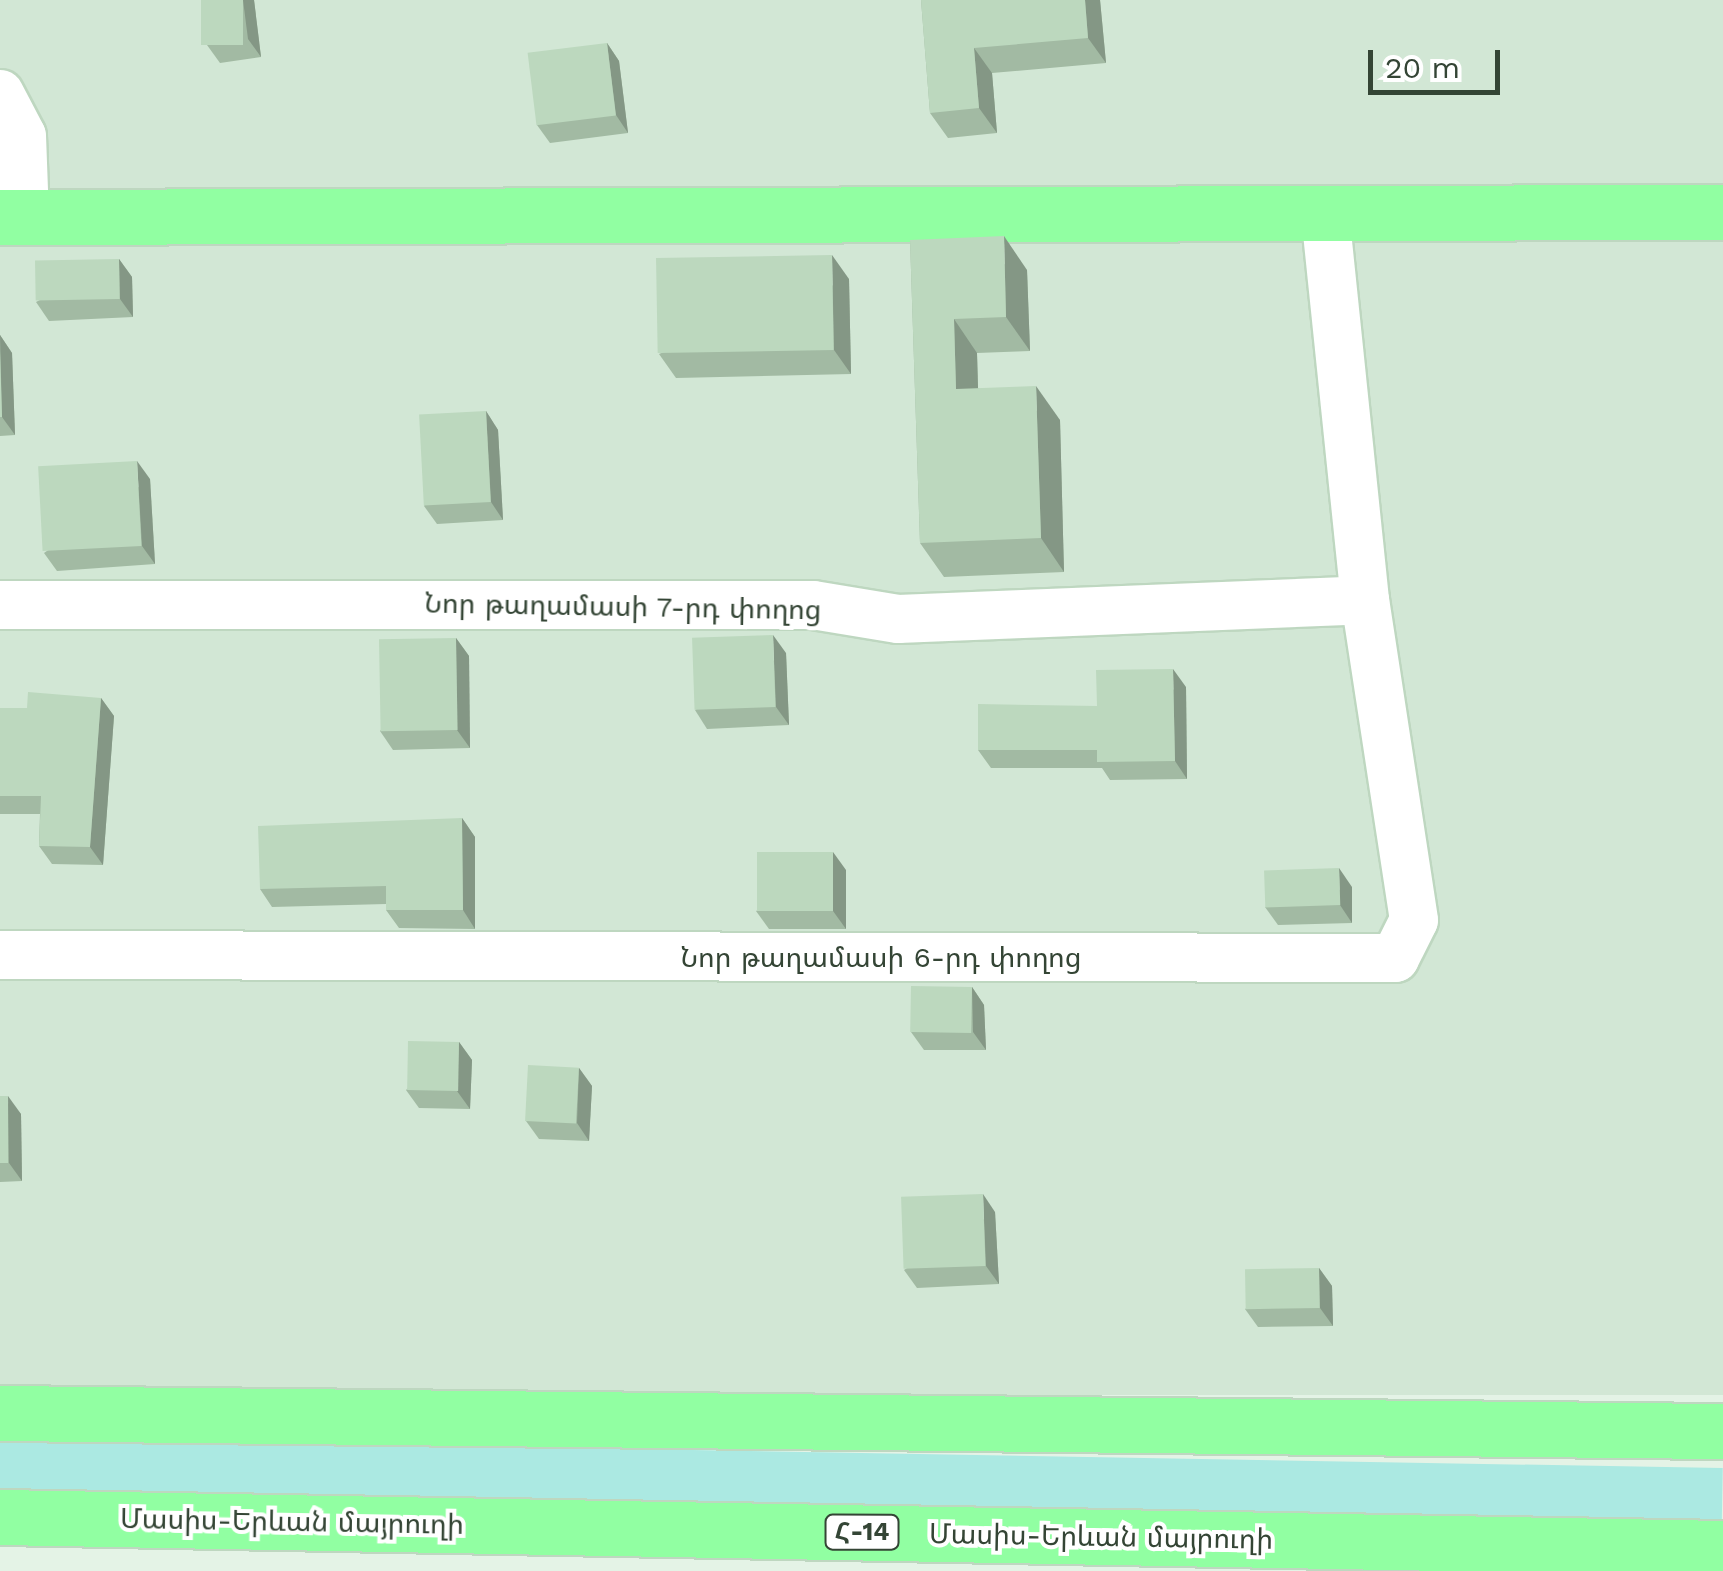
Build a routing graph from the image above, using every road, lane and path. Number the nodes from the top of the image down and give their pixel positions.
1 (0, 94) edge
2 (1324, 211) junction
3 (1723, 212) edge
4 (12, 217) edge
5 (1366, 600) junction
6 (0, 605) edge
7 (0, 955) edge
8 (0, 1413) edge
9 (1723, 1431) edge
10 (0, 1517) edge
11 (1723, 1548) edge

1 - 4 street
2 - 3 main road
2 - 4 main road
2 - 5 street
5 - 6 street, Նոր թաղամասի 7-րդ փողոց
5 - 7 street, Նոր թաղամասի 6-րդ փողոց
8 - 9 main road
10 - 11 main road, Մասիս-Երևան մայրուղի / Հ-14

